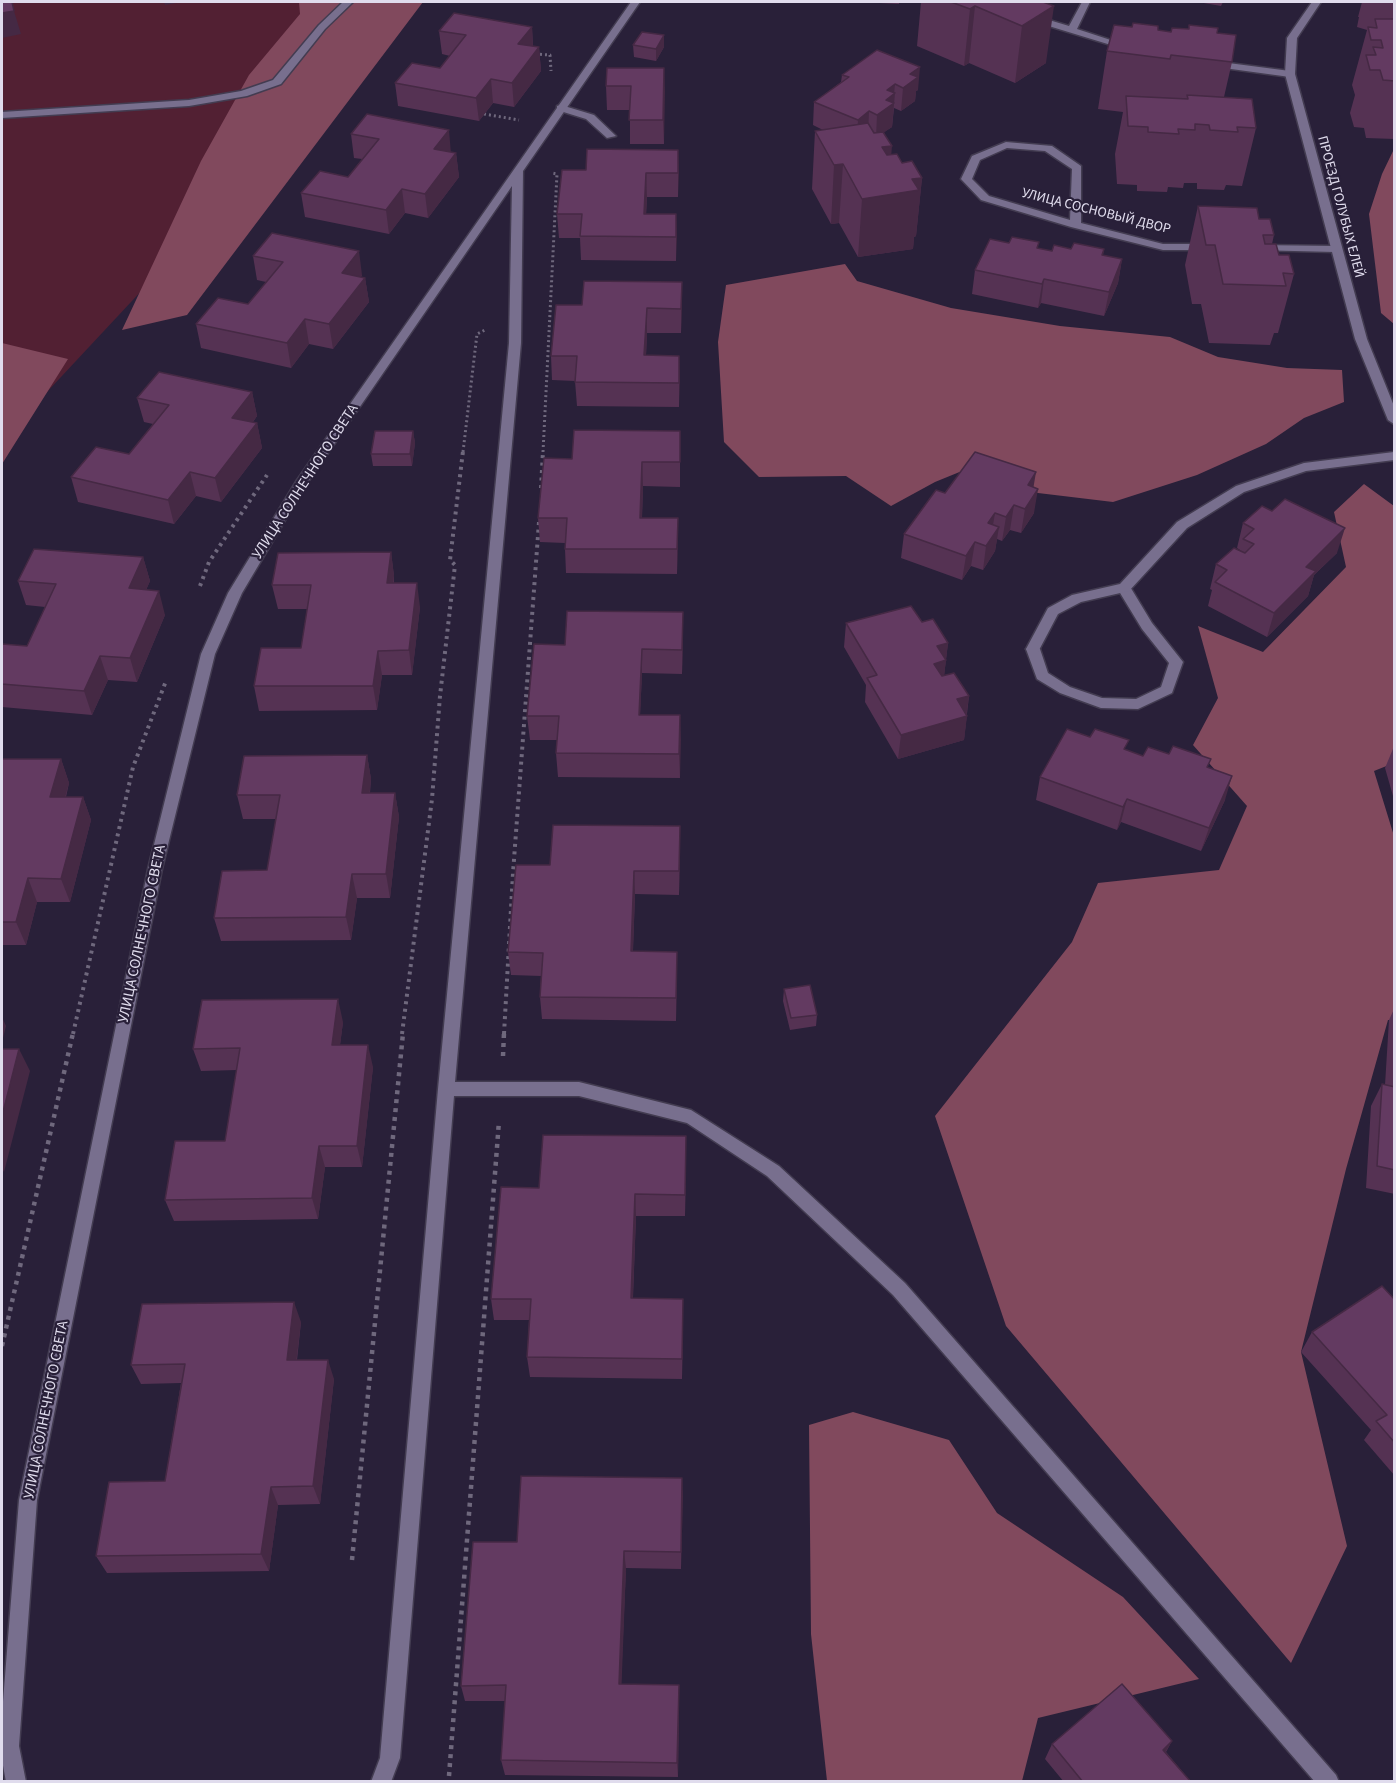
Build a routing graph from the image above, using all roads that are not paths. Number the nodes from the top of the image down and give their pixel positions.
1 (348, 2) edge
2 (635, 2) edge
3 (999, 2) edge
4 (1086, 2) edge
5 (1316, 2) edge
6 (1071, 31) junction
7 (1137, 50) edge
8 (1206, 63) edge
9 (1290, 74) junction
10 (561, 108) junction
11 (2, 115) edge
12 (611, 136) dead end
13 (518, 172) junction
14 (1075, 225) junction
15 (1220, 248) edge
16 (1243, 248) edge
17 (1335, 249) junction
18 (1395, 420) edge
19 (1395, 456) edge
20 (1125, 588) junction
21 (447, 1089) junction
22 (15, 1782) edge
23 (381, 1782) edge
24 (1329, 1782) edge

1 - 11 street
2 - 10 street, УЛИЦА СОЛНЕЧНОГО СВЕТА
3 - 6 street
4 - 6 street
5 - 9 street, ПРОЕЗД ГОЛУБЫХ ЕЛЕЙ
6 - 7 street
8 - 9 street
9 - 17 street, ПРОЕЗД ГОЛУБЫХ ЕЛЕЙ
10 - 12 street
10 - 13 street, УЛИЦА СОЛНЕЧНОГО СВЕТА
13 - 21 street
13 - 22 street, УЛИЦА СОЛНЕЧНОГО СВЕТА
14 - 14 street, УЛИЦА СОСНОВЫЙ ДВОР
14 - 15 street, УЛИЦА СОСНОВЫЙ ДВОР
16 - 17 street
17 - 18 street, ПРОЕЗД ГОЛУБЫХ ЕЛЕЙ
19 - 20 street
20 - 20 street
21 - 23 street
21 - 24 street

